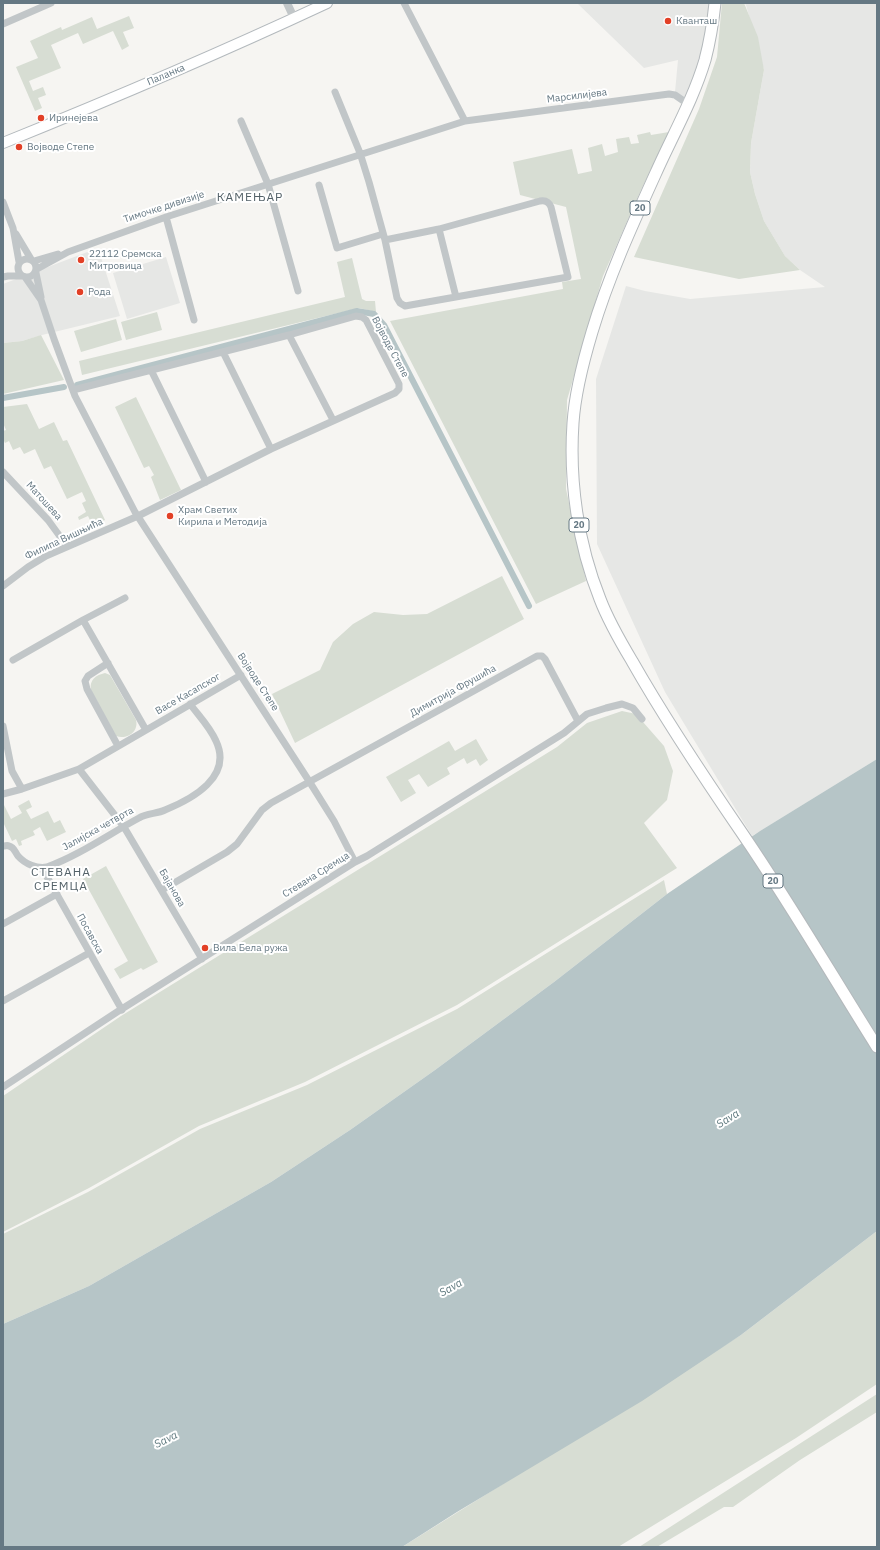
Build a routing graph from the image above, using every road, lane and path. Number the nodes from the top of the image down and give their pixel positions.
1 (51, 3) edge
2 (287, 3) edge
3 (327, 3) edge
4 (404, 3) edge
5 (715, 3) edge
6 (294, 18) junction
7 (3, 24) edge
8 (335, 92) dead end
9 (688, 104) junction
10 (241, 121) dead end
11 (465, 121) junction
12 (3, 143) edge
13 (360, 153) junction
14 (268, 184) junction
15 (319, 185) dead end
16 (3, 202) edge
17 (166, 217) junction
18 (13, 228) junction
19 (439, 229) junction
20 (384, 237) junction
21 (68, 252) junction
22 (32, 260) junction
23 (19, 264) junction
24 (36, 271) junction
25 (3, 274) edge
26 (24, 277) junction
27 (3, 278) edge
28 (298, 291) dead end
29 (456, 297) junction
30 (41, 300) junction
31 (194, 320) dead end
32 (289, 335) junction
33 (223, 352) junction
34 (151, 370) junction
35 (73, 390) junction
36 (333, 420) junction
37 (271, 449) junction
38 (3, 472) edge
39 (206, 482) junction
40 (138, 516) junction
41 (68, 546) junction
42 (3, 586) edge
43 (125, 598) dead end
44 (83, 620) junction
45 (13, 660) dead end
46 (108, 663) junction
47 (241, 675) junction
48 (190, 704) junction
49 (642, 719) dead end
50 (578, 721) junction
51 (3, 726) edge
52 (146, 730) junction
53 (118, 746) junction
54 (79, 768) junction
55 (310, 781) junction
56 (22, 789) junction
57 (3, 794) edge
58 (124, 827) junction
59 (3, 846) edge
60 (355, 862) junction
61 (42, 868) junction
62 (162, 890) junction
63 (57, 894) junction
64 (3, 924) edge
65 (89, 953) junction
66 (202, 959) junction
67 (3, 1001) edge
68 (122, 1010) junction
69 (877, 1047) edge
70 (3, 1087) edge

1 - 7 street
2 - 6 street
3 - 6 main road, Паланка
4 - 11 street
5 - 9 main road, 20
6 - 12 main road, Паланка
8 - 13 street
9 - 11 street, Марсилијева
9 - 69 main road, 20
10 - 14 street
11 - 13 street, Марсилијева
13 - 14 street, Тимочке дивизије
13 - 20 street
14 - 17 street, Тимочке дивизије
14 - 28 street
15 - 20 street
16 - 18 street
17 - 21 street, Тимочке дивизије
17 - 31 street
18 - 22 street
18 - 23 street
19 - 20 street
19 - 29 street
19 - 29 street
20 - 29 street
21 - 22 street, Тимочке дивизије
21 - 24 street, Тимочке дивизије
22 - 23 street
22 - 24 street
23 - 25 street
23 - 26 street
24 - 26 street
24 - 30 street, Војводе Степе
26 - 27 street
26 - 30 street, Војводе Степе
30 - 35 street, Војводе Степе
32 - 33 street, Војводе Степе
32 - 36 street
32 - 36 street, Војводе Степе
33 - 34 street, Војводе Степе
33 - 37 street
34 - 35 street, Војводе Степе
34 - 39 street
35 - 40 street, Војводе Степе
36 - 37 street, Војводе Степе
37 - 39 street, Војводе Степе
38 - 41 street, Матошева
39 - 40 street, Војводе Степе
40 - 41 street, Филипа Вишњића
40 - 47 street, Војводе Степе
41 - 42 street, Филипа Вишњића
43 - 44 street
44 - 45 street
44 - 46 street
46 - 52 street
46 - 53 street
47 - 48 street, Васе Касапског
47 - 55 street, Војводе Степе
48 - 52 street, Васе Касапског
48 - 58 street, Јалијска четврта
49 - 50 street, Стевана Сремца
50 - 55 street, Димитрија Фрушића
50 - 60 street, Стевана Сремца
51 - 56 street
52 - 53 street, Васе Касапског
53 - 54 street, Васе Касапског
54 - 56 street, Васе Касапског
54 - 58 street, Бајанова
55 - 60 street, Војводе Степе
55 - 62 street
56 - 57 street, Васе Касапског
58 - 61 street, Јалијска четврта
58 - 62 street, Бајанова
59 - 61 street
60 - 66 street, Стевана Сремца
61 - 63 street, Посавска
62 - 66 street, Бајанова
63 - 64 street
63 - 65 street, Посавска
65 - 67 street
65 - 68 street, Посавска
66 - 68 street, Стевана Сремца
68 - 70 street, Стевана Сремца

